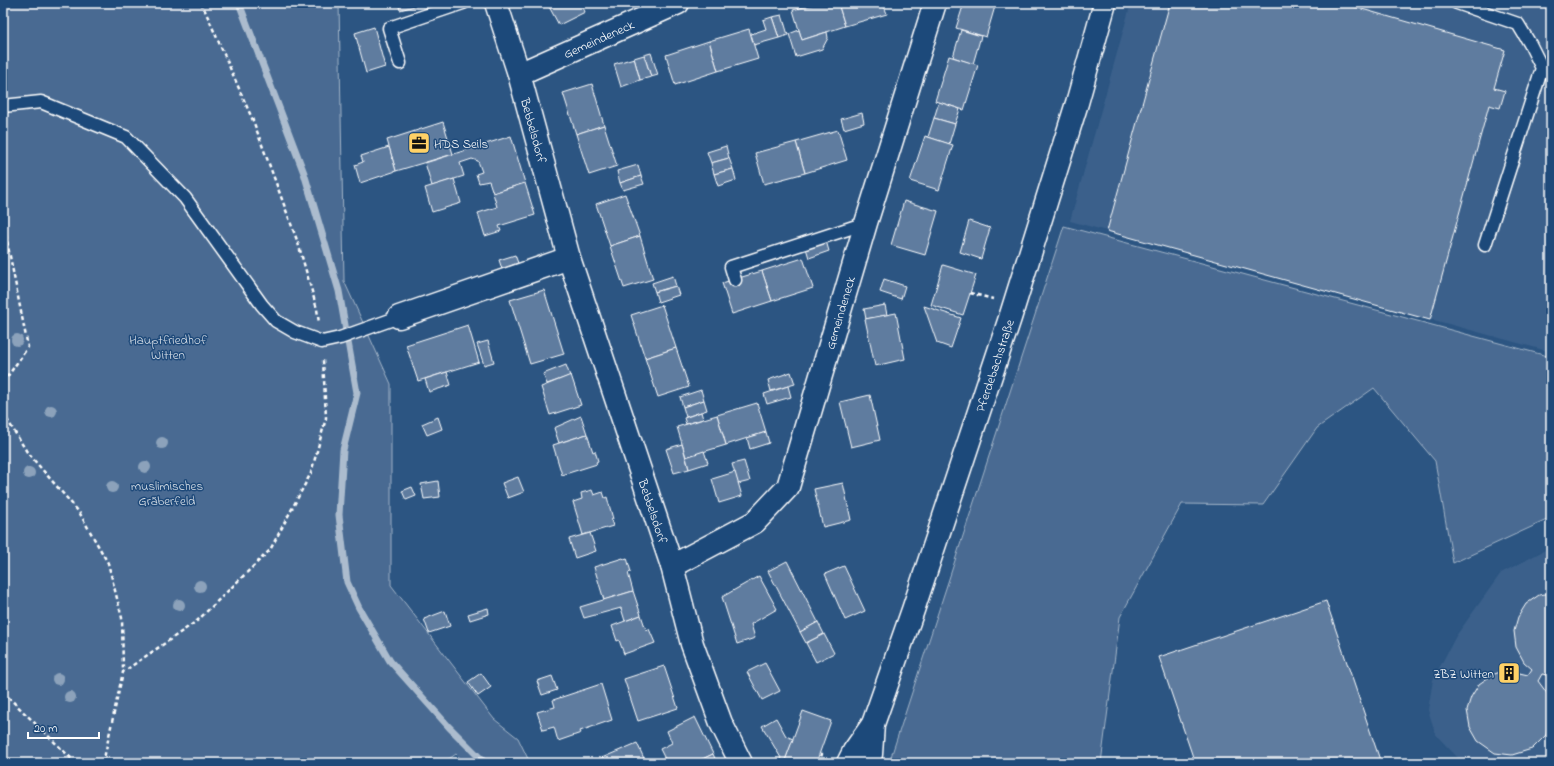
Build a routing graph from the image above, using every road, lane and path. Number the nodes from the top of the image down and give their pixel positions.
1 (200, 3) edge
2 (463, 3) edge
3 (496, 3) edge
4 (678, 3) edge
5 (935, 3) edge
6 (1105, 3) edge
7 (1457, 3) edge
8 (400, 63) dead end
9 (519, 74) junction
10 (3, 106) edge
11 (3, 221) edge
12 (866, 223) junction
13 (1485, 245) dead end
14 (569, 258) junction
15 (735, 280) dead end
16 (970, 293) dead end
17 (993, 299) dead end
18 (399, 317) joint
19 (322, 342) junction
20 (3, 383) edge
21 (3, 413) edge
22 (672, 566) junction
23 (123, 672) junction
24 (3, 692) edge
25 (873, 724) junction
26 (819, 753) dead end
27 (76, 763) edge
28 (104, 763) edge
29 (741, 763) edge
30 (819, 763) edge
31 (848, 763) edge
32 (868, 763) edge

1 - 19 path
2 - 8 lane
3 - 9 street, Bebbelsdorf
4 - 9 street, Gemeindeneck
5 - 12 street, Gemeindeneck
6 - 25 street, Pferdebachstraße
7 - 13 lane
9 - 14 street, Bebbelsdorf
10 - 19 lane
11 - 20 path
12 - 15 lane
12 - 22 street, Gemeindeneck
14 - 18 street
14 - 22 street, Bebbelsdorf
16 - 17 path
18 - 19 lane
19 - 23 path
21 - 23 path
22 - 29 street, Bebbelsdorf
23 - 28 path
24 - 27 path
25 - 31 street, Pferdebachstraße
25 - 32 street, Pferdebachstraße
26 - 30 path

